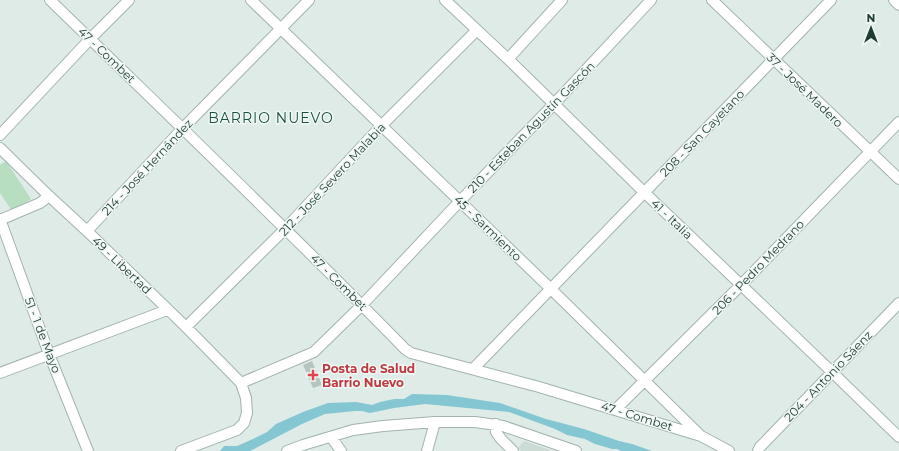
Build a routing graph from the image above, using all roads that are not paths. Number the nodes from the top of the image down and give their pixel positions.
1 (50, 0) edge
2 (129, 0) edge
3 (252, 0) edge
4 (309, 0) edge
5 (445, 0) edge
6 (562, 0) edge
7 (651, 0) edge
8 (712, 0) edge
9 (831, 0) edge
10 (894, 0) edge
11 (899, 5) edge
12 (281, 28) junction
13 (477, 30) junction
14 (90, 39) junction
15 (508, 59) junction
16 (773, 59) junction
17 (554, 104) junction
18 (899, 122) edge
19 (381, 126) junction
20 (183, 128) junction
21 (0, 135) edge
22 (0, 148) edge
23 (871, 152) junction
24 (899, 179) edge
25 (645, 193) junction
26 (49, 196) junction
27 (460, 201) junction
28 (0, 220) edge
29 (285, 229) junction
30 (87, 231) junction
31 (741, 285) junction
32 (551, 289) junction
33 (899, 303) edge
34 (362, 305) junction
35 (167, 310) junction
36 (186, 327) junction
37 (49, 354) junction
38 (473, 369) junction
39 (832, 372) junction
40 (0, 373) edge
41 (644, 381) junction
42 (241, 383) junction
43 (616, 409) junction
44 (435, 422) junction
45 (496, 424) junction
46 (701, 436) junction
47 (331, 437) junction
48 (899, 437) edge
49 (88, 451) edge
50 (181, 451) edge
51 (287, 451) edge
52 (341, 451) edge
53 (427, 451) edge
54 (513, 451) edge
55 (576, 451) edge
56 (729, 451) edge
57 (758, 451) edge

1 - 14 street, 47 - Combet
2 - 14 street
3 - 12 street, 45 - Sarmiento
4 - 12 street, 214 - José Hernández
5 - 13 street, 41 - Italia
6 - 15 street
7 - 17 street, 210 - Esteban Agustín Gascón
8 - 16 street, 37 - José Madero
9 - 16 street, 208 - San Cayetano
10 - 11 street
12 - 19 street, 45 - Sarmiento
12 - 20 street, 214 - José Hernández
13 - 15 street, 41 - Italia
13 - 19 street, 212 - José Severo Malabia
14 - 20 street, 47 - Combet
14 - 21 street
15 - 17 street, 41 - Italia
16 - 23 street, 37 - José Madero
16 - 25 street, 208 - San Cayetano
17 - 25 street, 41 - Italia
17 - 27 street, 210 - Esteban Agustín Gascón
18 - 23 street, 206 - Pedro Medrano
19 - 27 street, 45 - Sarmiento
19 - 29 street, 212 - José Severo Malabia
20 - 29 street, 47 - Combet
20 - 30 street, 214 - José Hernández
22 - 26 street, 49 - Libertad
23 - 24 street, 37 - José Madero
23 - 31 street, 206 - Pedro Medrano
25 - 31 street, 41 - Italia
25 - 32 street, 208 - San Cayetano
26 - 28 street
26 - 30 street, 49 - Libertad
27 - 32 street, 45 - Sarmiento
27 - 34 street, 210 - Esteban Agustín Gascón
28 - 37 street, 51 - 1 de Mayo
29 - 34 street, 47 - Combet
29 - 36 street, 212 - José Severo Malabia
30 - 35 street, 49 - Libertad
31 - 39 street, 41 - Italia
31 - 41 street, 206 - Pedro Medrano
32 - 38 street, 208 - San Cayetano
32 - 41 street, 45 - Sarmiento
33 - 39 street, 204 - Antonio Sáenz
34 - 38 street, 47 - Combet
34 - 42 street, 210 - Esteban Agustín Gascón
35 - 36 street, 49 - Libertad
35 - 37 street
36 - 42 street, 49 - Libertad
37 - 40 street
37 - 49 street, 51 - 1 de Mayo
38 - 43 street, 47 - Combet
39 - 48 street, 41 - Italia
39 - 57 street, 204 - Antonio Sáenz
41 - 43 street, 206 - Pedro Medrano
41 - 46 street, 45 - Sarmiento
42 - 50 street
43 - 46 street, 47 - Combet
44 - 45 street
44 - 47 street
44 - 53 street
45 - 54 street
45 - 55 street
46 - 56 street, 45 - Sarmiento
47 - 51 street
47 - 52 street

